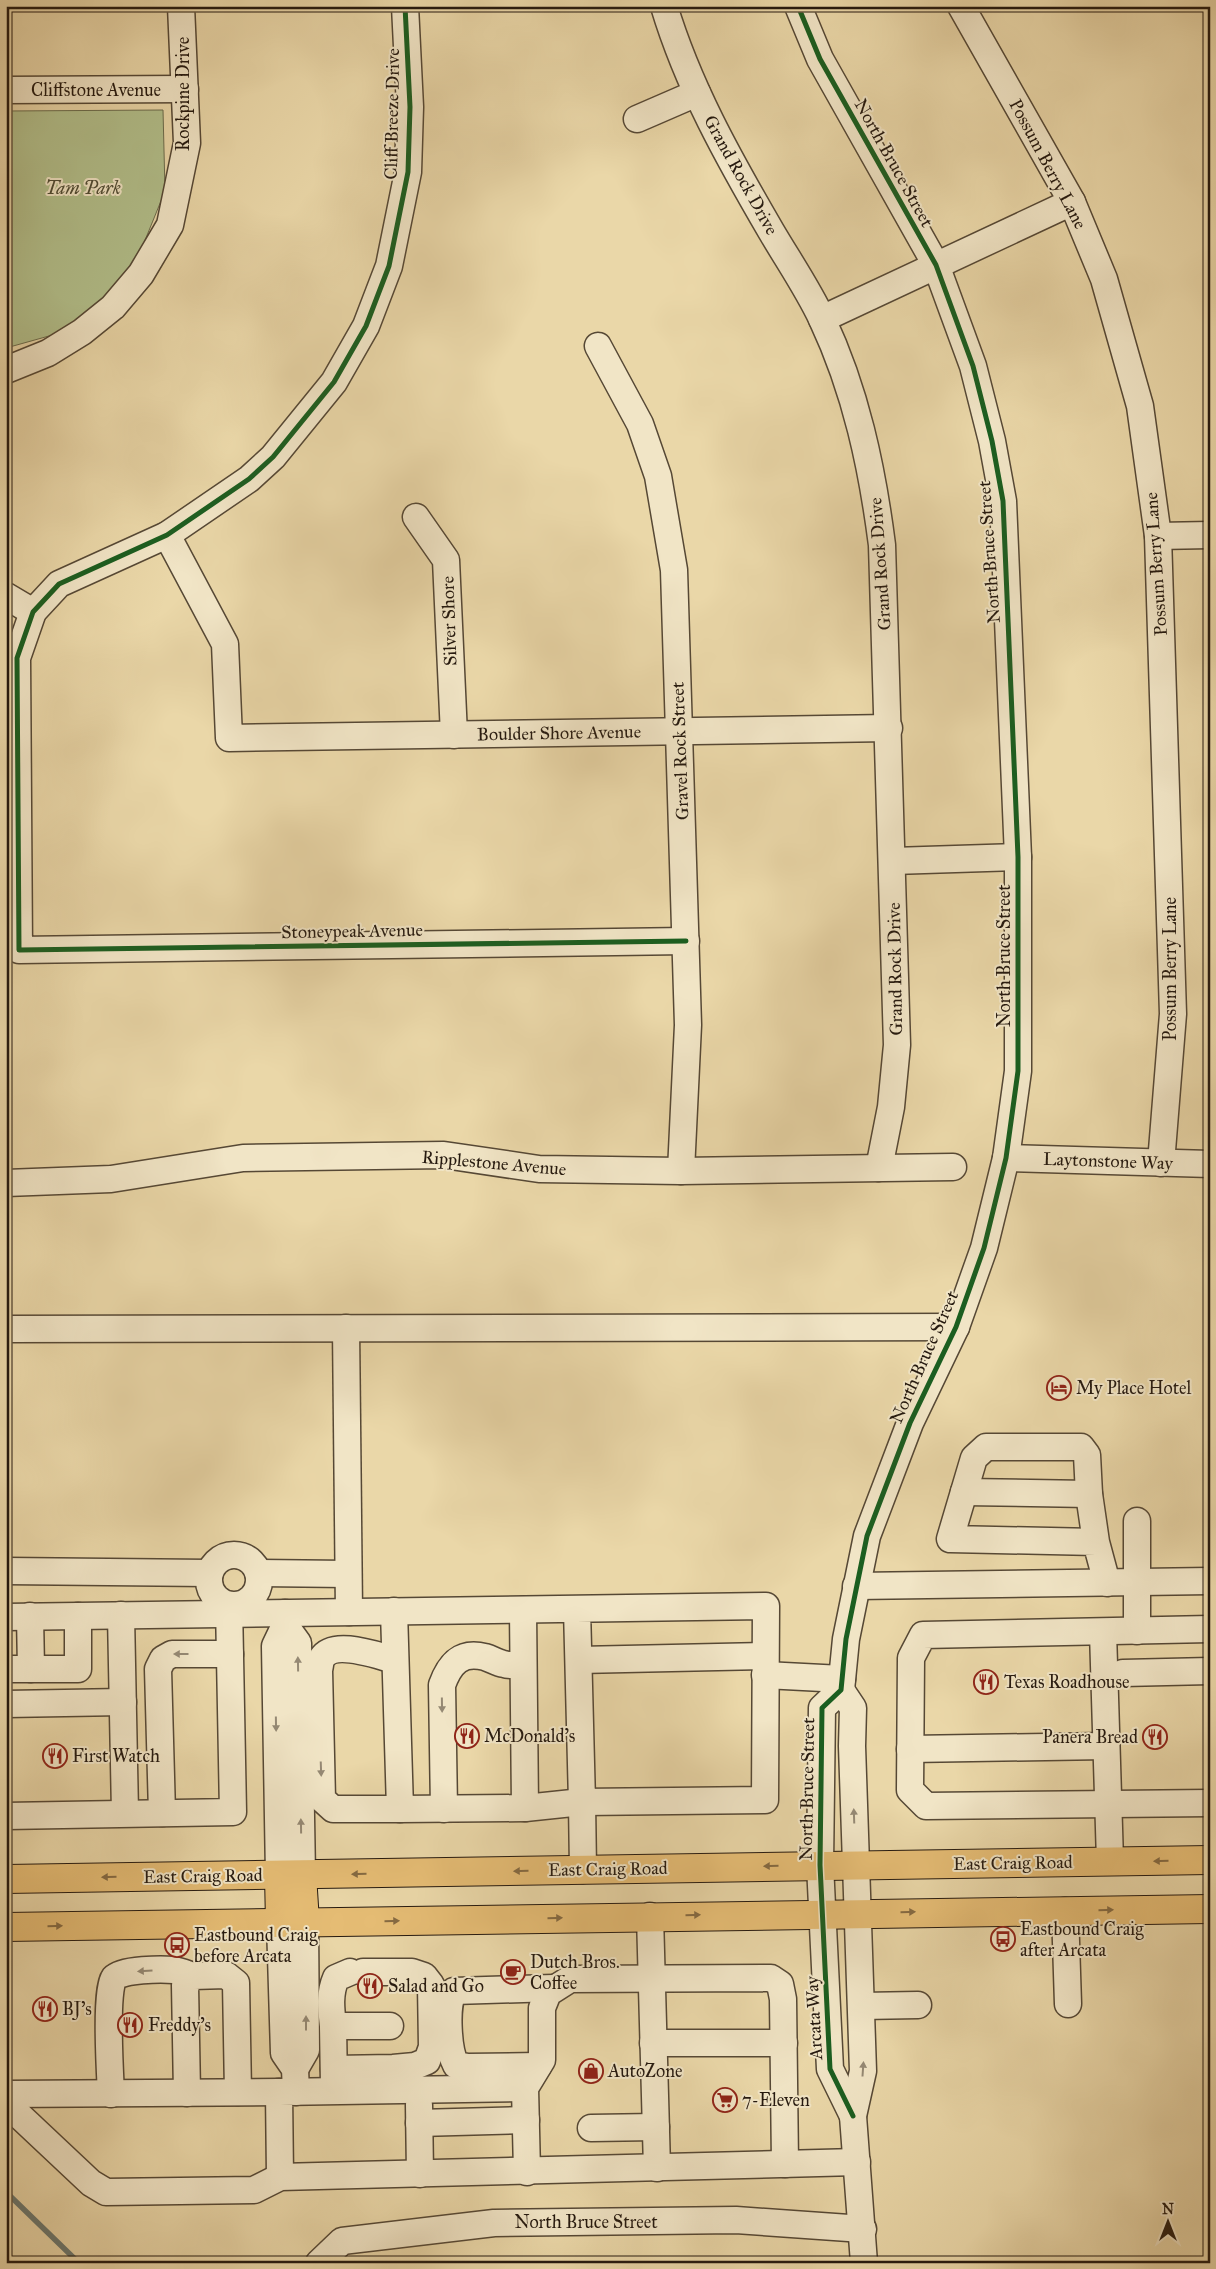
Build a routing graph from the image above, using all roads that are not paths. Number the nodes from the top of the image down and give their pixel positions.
1 (182, 6) edge
2 (405, 6) edge
3 (664, 6) edge
4 (798, 6) edge
5 (961, 6) edge
6 (185, 89) junction
7 (6, 90) edge
8 (697, 93) junction
9 (637, 119) dead end
10 (1072, 202) junction
11 (936, 265) junction
12 (822, 319) junction
13 (598, 346) dead end
14 (6, 370) edge
15 (416, 517) dead end
16 (167, 535) junction
17 (1210, 535) edge
18 (1158, 536) junction
19 (6, 596) edge
20 (33, 612) junction
21 (889, 728) junction
22 (679, 731) junction
23 (454, 735) junction
24 (1018, 857) junction
25 (893, 861) junction
26 (686, 940) junction
27 (19, 950) joint
28 (1006, 1158) junction
29 (1162, 1163) junction
30 (1210, 1164) edge
31 (953, 1167) dead end
32 (879, 1168) junction
33 (681, 1171) junction
34 (6, 1183) edge
35 (956, 1327) junction
36 (346, 1328) junction
37 (6, 1329) edge
38 (964, 1492) junction
39 (1089, 1494) junction
40 (1137, 1521) dead end
41 (1096, 1542) junction
42 (6, 1571) edge
43 (209, 1573) junction
44 (259, 1573) junction
45 (348, 1574) junction
46 (1210, 1581) edge
47 (1137, 1582) junction
48 (1107, 1583) junction
49 (856, 1586) junction
50 (229, 1609) junction
51 (577, 1609) junction
52 (523, 1610) junction
53 (349, 1612) junction
54 (394, 1612) junction
55 (121, 1615) junction
56 (78, 1616) junction
57 (18, 1617) edge
58 (285, 1619) junction
59 (1210, 1629) edge
60 (1137, 1631) junction
61 (1104, 1632) junction
62 (230, 1654) junction
63 (395, 1660) junction
64 (579, 1660) junction
65 (514, 1665) junction
66 (765, 1666) junction
67 (19, 1669) edge
68 (1210, 1671) edge
69 (1123, 1673) dead end
70 (841, 1684) junction
71 (123, 1702) junction
72 (6, 1704) edge
73 (1106, 1746) junction
74 (910, 1748) junction
75 (582, 1802) junction
76 (1210, 1803) edge
77 (1108, 1804) junction
78 (525, 1808) junction
79 (400, 1809) junction
80 (444, 1809) junction
81 (125, 1813) junction
82 (162, 1813) junction
83 (6, 1816) edge
84 (1210, 1860) edge
85 (1110, 1861) junction
86 (820, 1865) junction
87 (856, 1865) junction
88 (583, 1870) junction
89 (290, 1875) junction
90 (6, 1879) edge
91 (1210, 1909) edge
92 (1065, 1911) junction
93 (823, 1913) junction
94 (860, 1913) junction
95 (650, 1916) junction
96 (293, 1922) junction
97 (6, 1927) edge
98 (193, 1976) junction
99 (652, 1979) junction
100 (549, 1994) junction
101 (1068, 2004) dead end
102 (918, 2005) dead end
103 (862, 2006) junction
104 (333, 2026) junction
105 (390, 2026) dead end
106 (653, 2043) junction
107 (784, 2043) junction
108 (535, 2068) junction
109 (334, 2073) junction
110 (290, 2084) junction
111 (419, 2089) junction
112 (238, 2092) junction
113 (187, 2093) junction
114 (6, 2094) edge
115 (111, 2094) junction
116 (6, 2104) edge
117 (853, 2116) junction
118 (526, 2120) junction
119 (419, 2123) junction
120 (656, 2127) junction
121 (591, 2128) dead end
122 (857, 2162) junction
123 (785, 2164) junction
124 (657, 2168) junction
125 (527, 2172) junction
126 (420, 2174) junction
127 (280, 2177) junction
128 (863, 2229) junction
129 (319, 2263) edge
130 (864, 2263) edge

1 - 6 street, Rockpine Drive
2 - 16 street, Cliff Breeze Drive
3 - 8 street, Grand Rock Drive
4 - 11 street, North Bruce Street
5 - 10 street, Possum Berry Lane
6 - 7 street, Cliffstone Avenue
6 - 14 street, Rockpine Drive
8 - 9 street
8 - 12 street, Grand Rock Drive
10 - 11 street
10 - 18 street, Possum Berry Lane
11 - 12 street
11 - 24 street, North Bruce Street
12 - 21 street, Grand Rock Drive
13 - 22 street, Gravel Rock Street
15 - 23 street, Silver Shore
16 - 20 street, Cliff Breeze Drive
16 - 23 street, Boulder Shore Avenue
17 - 18 street
18 - 29 street, Possum Berry Lane
19 - 20 street
20 - 27 street, Cliff Breeze Drive
21 - 22 street, Boulder Shore Avenue
21 - 25 street, Grand Rock Drive
22 - 23 street, Boulder Shore Avenue
22 - 26 street, Gravel Rock Street
24 - 25 street
24 - 28 street, North Bruce Street
25 - 32 street, Grand Rock Drive
26 - 27 street, Stoneypeak Avenue
26 - 33 street, Gravel Rock Street
28 - 29 street, Laytonstone Way
28 - 35 street, North Bruce Street
29 - 30 street, Laytonstone Way
31 - 32 street, Ripplestone Avenue
32 - 33 street, Ripplestone Avenue
33 - 34 street, Ripplestone Avenue
35 - 36 street
35 - 49 street, North Bruce Street
36 - 37 street
36 - 45 street
38 - 39 street
38 - 39 street
38 - 41 street
39 - 41 street
40 - 47 street
41 - 48 street
42 - 43 street
43 - 44 street
43 - 50 street
44 - 45 street
44 - 50 street
45 - 53 street
46 - 47 street
47 - 48 street
47 - 60 street
48 - 49 street
49 - 70 street, North Bruce Street
50 - 55 street
50 - 58 street
50 - 62 street
51 - 52 street
51 - 64 street
51 - 66 street
52 - 54 street
52 - 65 street
53 - 54 street
53 - 58 street
54 - 63 street
55 - 56 street
55 - 71 street
56 - 57 street
56 - 67 street
57 - 67 street
58 - 89 street
59 - 60 street
60 - 61 street
61 - 73 street
61 - 74 street
62 -> 82 street
62 - 82 street
63 - 79 street
63 -> 79 street
64 - 66 street
64 - 75 street
65 - 78 street
65 -> 80 street
66 - 70 street
66 - 75 street
68 - 69 street
70 - 86 street, North Bruce Street
87 -> 70 street
71 - 72 street
71 - 81 street
73 - 74 street
73 - 77 street
74 - 77 street
75 - 78 street
75 - 88 street
76 - 77 street
77 - 85 street
78 - 80 street
79 - 80 street
81 - 82 street
81 - 83 street
84 -> 85 main road, East Craig Road
85 - 87 main road, East Craig Road
86 - 87 main road, East Craig Road
86 -> 88 main road, East Craig Road
86 - 93 street, North Bruce Street
87 - 94 street
88 -> 89 main road, East Craig Road
89 -> 90 main road, East Craig Road
89 - 96 main road
92 -> 91 main road
94 -> 92 main road
92 - 101 street
93 - 94 main road
95 -> 93 main road
93 - 117 street, Arcata Way
94 - 103 street, Arcata Way
96 -> 95 main road
95 - 99 street
97 -> 96 main road
96 - 110 street
98 - 112 street
98 - 113 street
98 -> 115 street
99 - 100 street
99 - 106 street
99 - 107 street
100 - 108 street
100 - 108 street
102 - 103 street
117 -> 103 street, Arcata Way
104 - 105 street
104 - 109 street
104 - 109 street
106 - 107 street
106 - 120 street
107 - 123 street
108 - 111 street
108 - 118 street
109 - 110 street
109 - 111 street
110 - 112 street
110 - 127 street
111 - 119 street
112 - 113 street
113 - 115 street
114 - 115 street
116 - 127 street
117 - 122 street, Arcata Way
118 - 119 street
118 - 125 street
119 - 126 street
120 - 121 street
120 - 124 street
122 - 123 street
122 - 128 street, Arcata Way
123 - 124 street
124 - 125 street
125 - 126 street
126 - 127 street
128 - 129 street, North Bruce Street
128 - 130 street, Arcata Way

